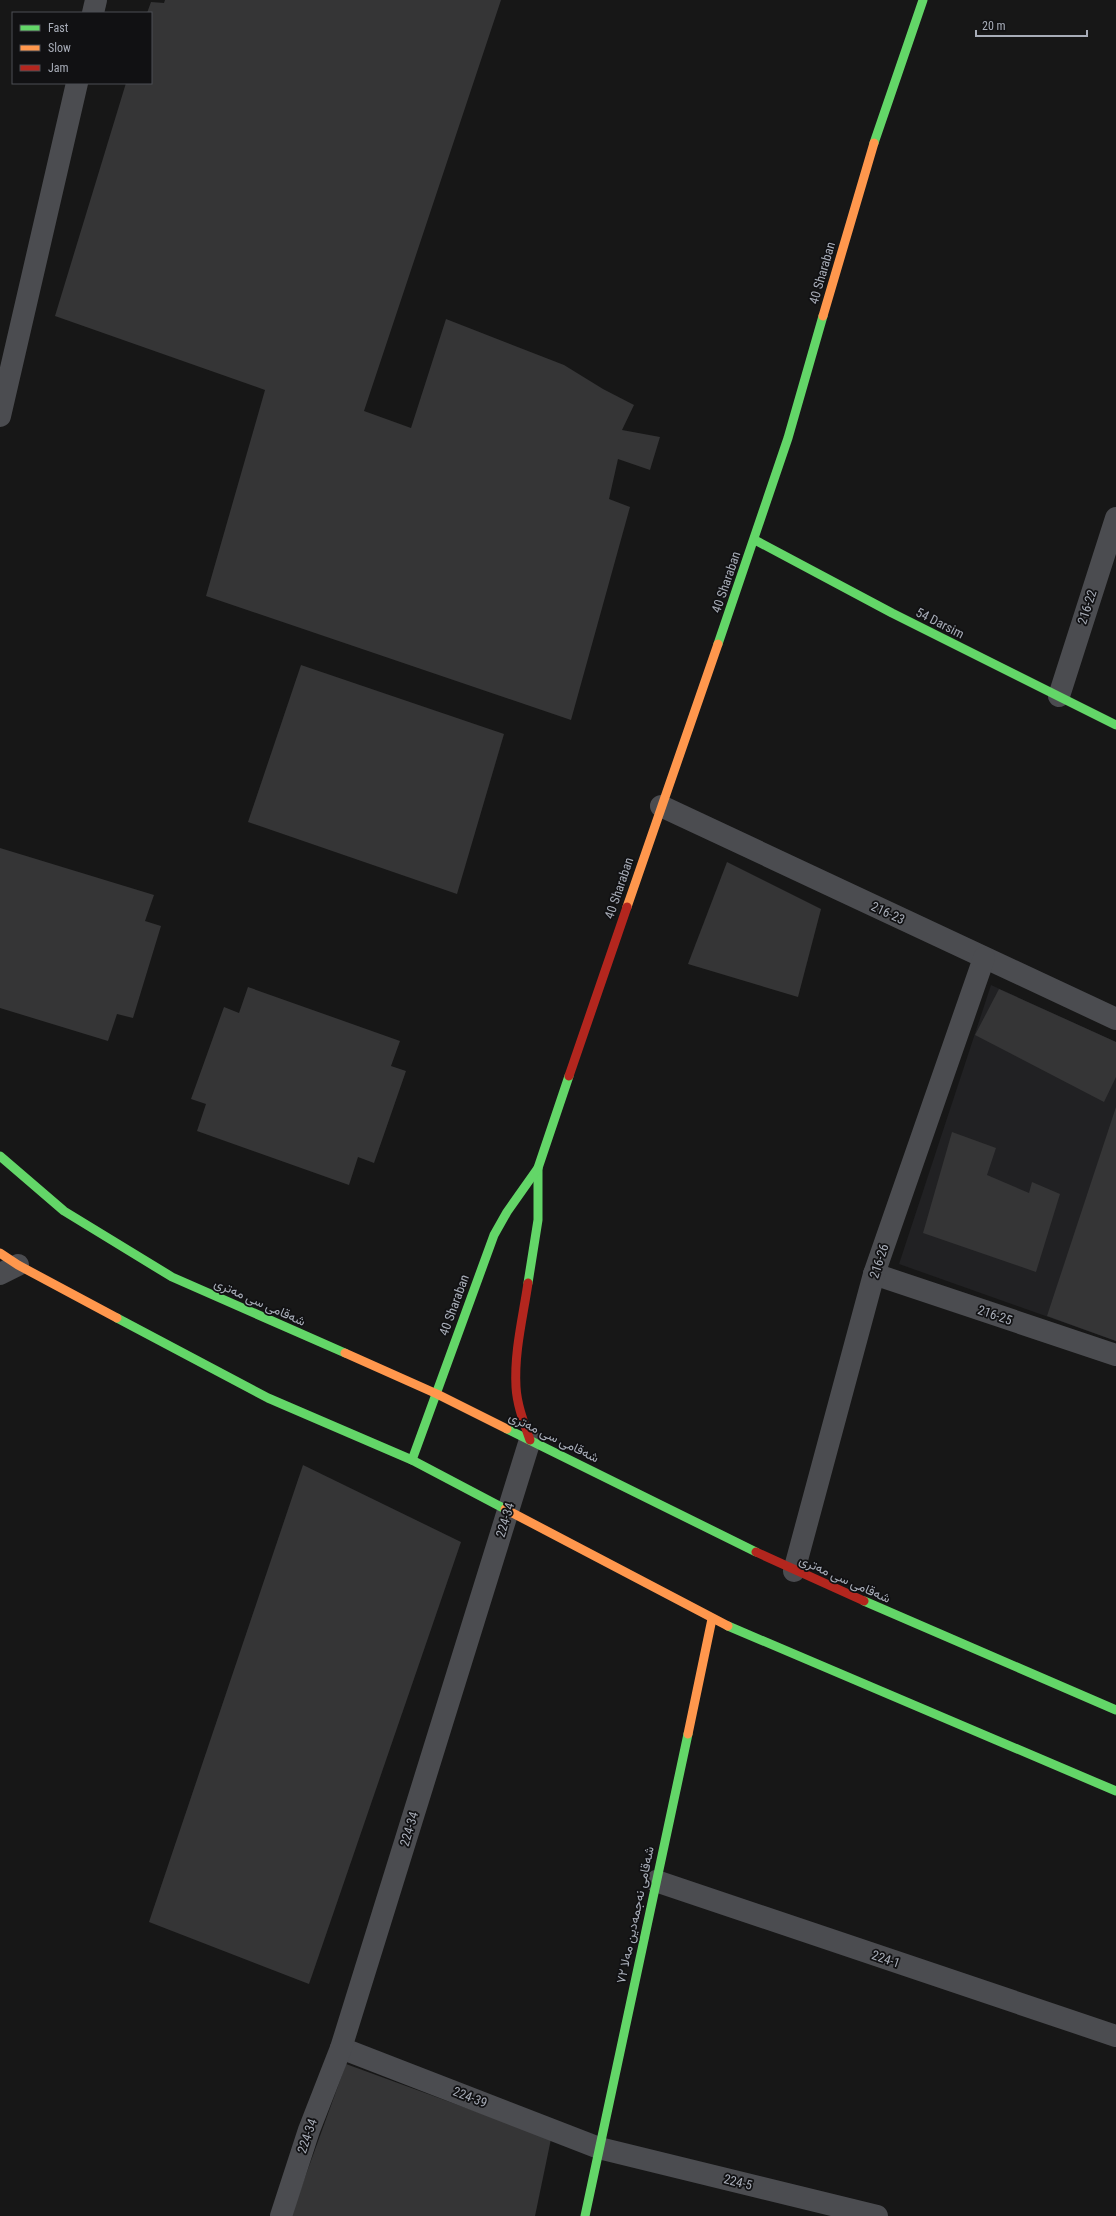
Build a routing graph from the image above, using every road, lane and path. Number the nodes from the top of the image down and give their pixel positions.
1 (96, 0) edge
2 (923, 0) edge
3 (93, 12) edge
4 (77, 84) edge
5 (0, 416) edge
6 (1116, 518) edge
7 (755, 540) junction
8 (1059, 696) junction
9 (1116, 725) edge
10 (661, 806) junction
11 (984, 958) junction
12 (1116, 1019) edge
13 (0, 1156) edge
14 (538, 1168) junction
15 (6, 1264) edge
16 (874, 1274) junction
17 (1116, 1355) edge
18 (437, 1394) junction
19 (530, 1440) junction
20 (412, 1460) junction
21 (508, 1511) junction
22 (794, 1571) junction
23 (712, 1619) junction
24 (1116, 1710) edge
25 (1116, 1791) edge
26 (656, 1881) junction
27 (1116, 2036) edge
28 (341, 2048) junction
29 (599, 2148) junction
30 (281, 2216) edge
31 (585, 2216) edge
32 (877, 2216) edge

1 - 3 street
2 - 7 main road, 40 Sharaban
4 - 5 street
6 - 8 street, 216-22
7 - 8 main road, 54 Darsim
7 - 10 main road, 40 Sharaban
8 - 9 main road, 54 Darsim
10 - 11 street, 216-23
10 - 14 main road, 40 Sharaban
11 - 12 street, 216-23
11 - 16 street, 216-26
13 - 18 main road, شەقامی سی مەتری
14 - 18 main road, 40 Sharaban
14 - 19 main road, 40 Sharaban
15 - 20 main road
16 - 17 street, 216-25
16 - 22 street, 216-26
18 - 19 main road, شەقامی سی مەتری
18 - 20 main road, 40 Sharaban
19 - 21 street, 224-34
19 - 22 main road, شەقامی سی مەتری
20 - 21 main road
21 - 23 main road
21 - 28 street, 224-34
22 - 24 main road, شەقامی سی مەتری
23 - 25 main road
23 - 26 main road, شەقامی نەجمەدین مەلا ٧٢
26 - 27 street, 224-1
26 - 29 main road, شەقامی نەجمەدین مەلا ٧٢
28 - 29 street, 224-39
28 - 30 street, 224-34
29 - 31 main road, شەقامی نەجمەدین مەلا ٧٢
29 - 32 street, 224-5

